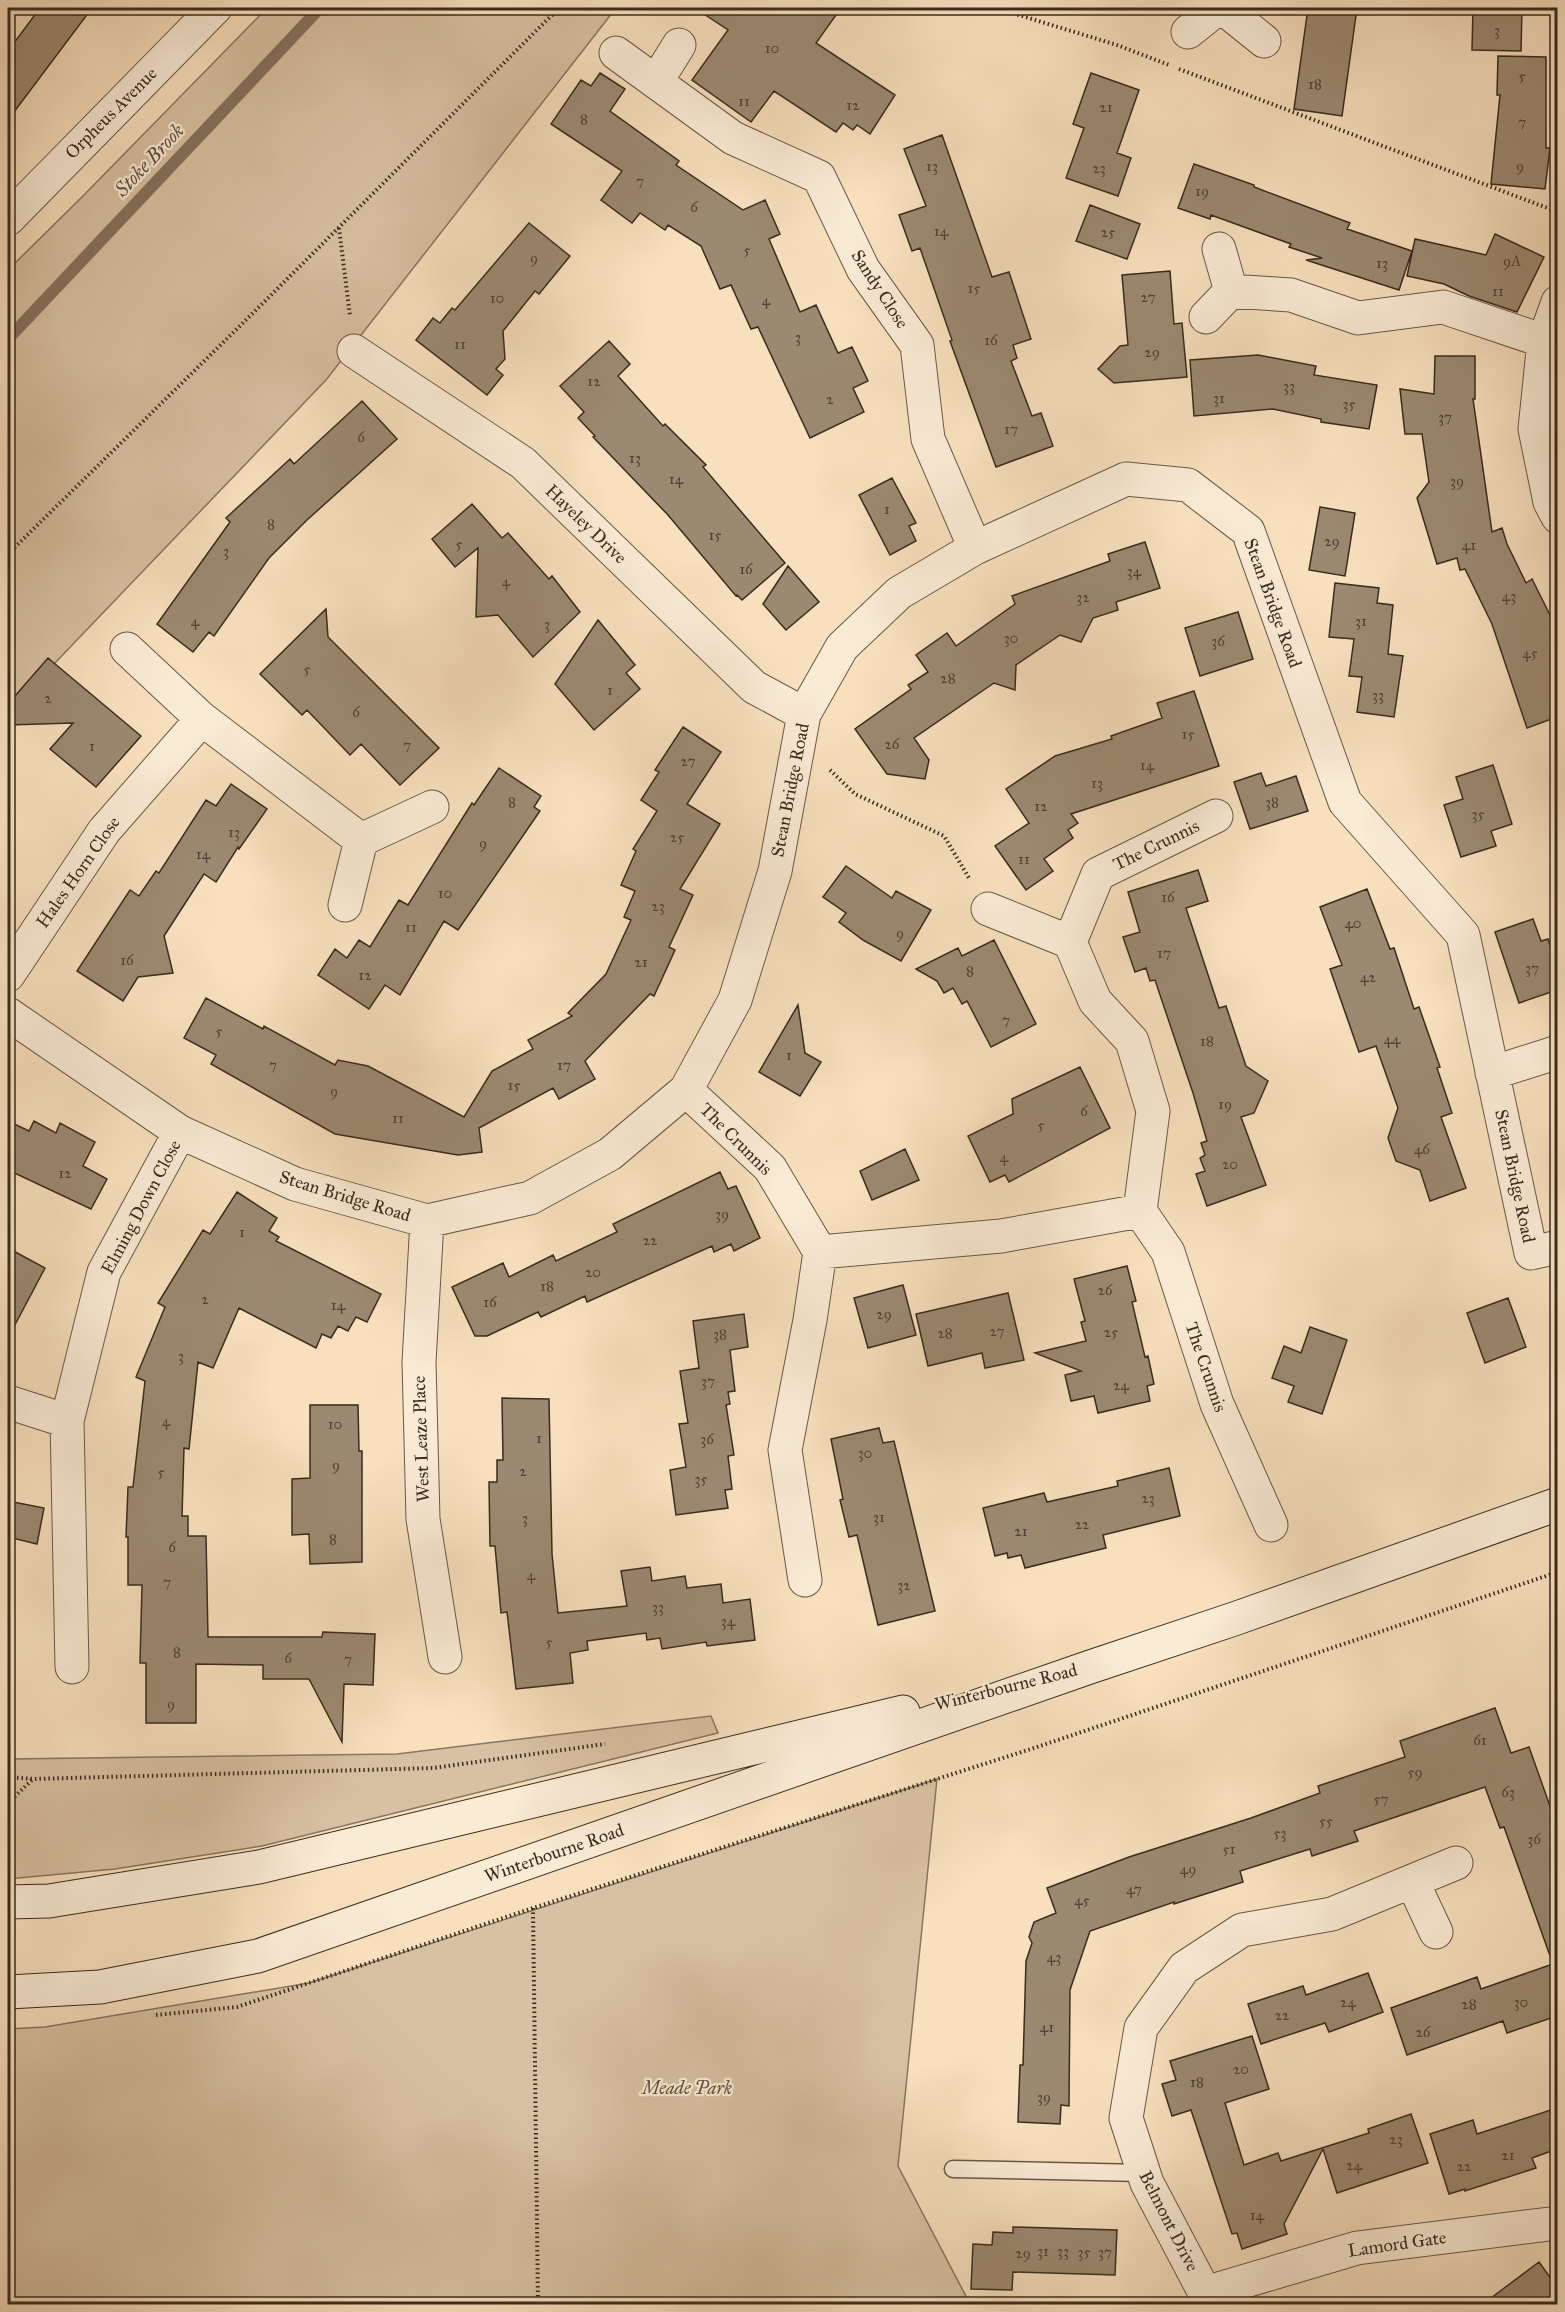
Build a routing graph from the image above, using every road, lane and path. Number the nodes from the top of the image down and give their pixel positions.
1 (560, 8) edge
2 (996, 8) edge
3 (1221, 8) edge
4 (207, 10) edge
5 (1188, 32) dead end
6 (1264, 41) dead end
7 (680, 45) dead end
8 (616, 53) dead end
9 (656, 82) junction
10 (1557, 212) edge
11 (8, 219) edge
12 (339, 228) junction
13 (1219, 249) dead end
14 (1231, 291) junction
15 (1557, 302) edge
16 (1206, 317) dead end
17 (1545, 341) junction
18 (354, 351) joint
19 (1546, 428) edge
20 (1557, 517) edge
21 (975, 548) junction
22 (8, 554) edge
23 (127, 649) dead end
24 (202, 719) junction
25 (802, 728) junction
26 (432, 807) dead end
27 (1216, 816) dead end
28 (361, 840) junction
29 (345, 904) dead end
30 (988, 909) joint
31 (1070, 942) junction
32 (8, 975) edge
33 (8, 1014) edge
34 (1557, 1052) edge
35 (1492, 1073) junction
36 (686, 1090) junction
37 (180, 1132) junction
38 (1140, 1211) junction
39 (427, 1221) junction
40 (1557, 1247) edge
41 (820, 1252) junction
42 (8, 1402) edge
43 (67, 1421) junction
44 (1557, 1504) edge
45 (1271, 1525) dead end
46 (1557, 1572) edge
47 (805, 1580) dead end
48 (445, 1656) dead end
49 (72, 1667) dead end
50 (1090, 1667) junction
51 (607, 1744) dead end
52 (8, 1777) edge
53 (34, 1779) junction
54 (8, 1803) edge
55 (1456, 1863) dead end
56 (1413, 1883) junction
57 (8, 1902) edge
58 (533, 1908) junction
59 (1436, 1932) dead end
60 (8, 1992) edge
61 (147, 2016) dead end
62 (953, 2169) dead end
63 (1143, 2173) junction
64 (1557, 2223) edge
65 (1206, 2299) edge
66 (538, 2304) edge

1 - 12 path
2 - 10 path
3 - 5 street
3 - 6 street
4 - 11 street, Orpheus Avenue
7 - 9 street
8 - 9 street, Sandy Close
9 - 21 street, Sandy Close
12 - 18 path
12 - 22 path
13 - 14 street
14 - 16 street
14 - 17 street
15 - 17 street
17 - 19 street
18 - 25 street, Hayeley Drive
19 - 20 street
21 - 25 street, Stean Bridge Road
21 - 35 street, Stean Bridge Road
23 - 24 street
24 - 28 street
24 - 32 street, Hales Horn Close
25 - 30 path
25 - 36 street, Stean Bridge Road
26 - 28 street
27 - 31 street, The Crunnis
28 - 29 street
30 - 31 street
31 - 38 street
33 - 37 street, Stean Bridge Road
34 - 35 street
35 - 40 street, Stean Bridge Road
36 - 39 street, Stean Bridge Road
36 - 41 street, The Crunnis
37 - 39 street, Stean Bridge Road
37 - 43 street, Elming Down Close
38 - 41 street
38 - 45 street, The Crunnis
39 - 48 street, West Leaze Place
41 - 47 street
42 - 43 street
43 - 49 street, Elming Down Close
44 - 50 street, Winterbourne Road
46 - 58 path
50 - 57 street, Winterbourne Road
50 - 60 street, Winterbourne Road
51 - 53 path
52 - 53 path
53 - 54 path
55 - 56 street, Belmont Drive
56 - 59 street
56 - 63 street, Belmont Drive
58 - 61 path
58 - 66 path
62 - 63 lane
63 - 65 street, Belmont Drive
64 - 65 street, Lamord Gate

